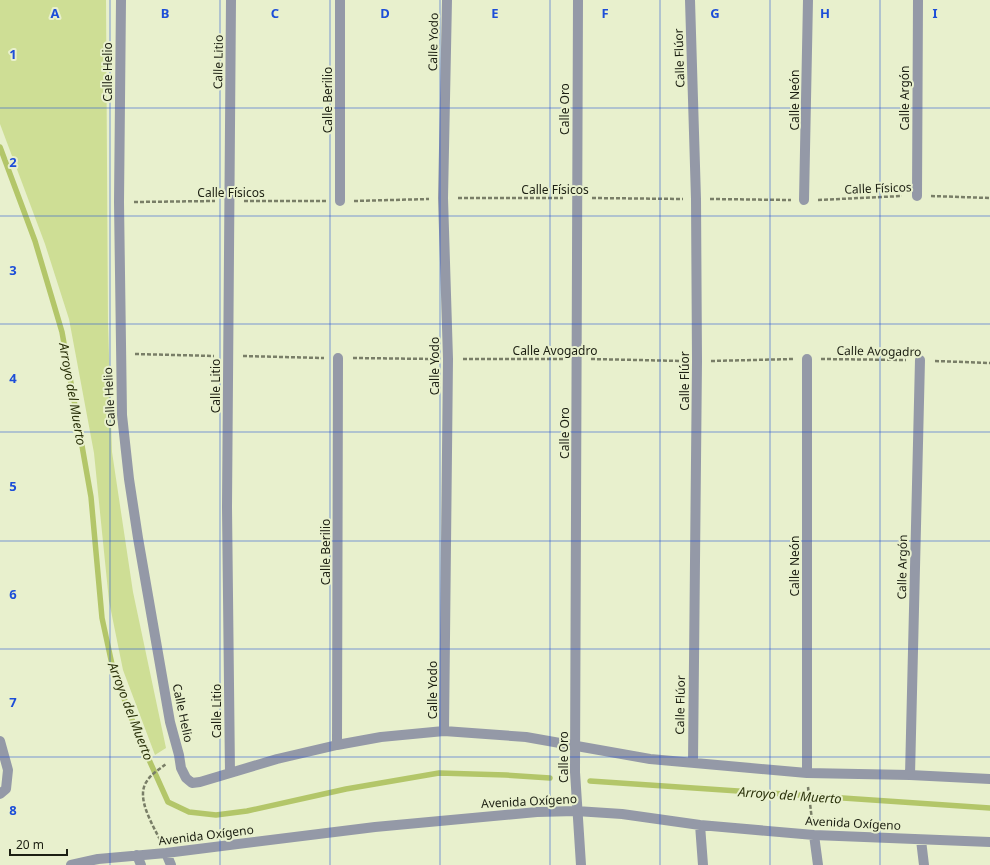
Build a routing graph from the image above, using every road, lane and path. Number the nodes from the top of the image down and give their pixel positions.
1 (121, 0) edge
2 (231, 0) edge
3 (340, 0) edge
4 (446, 0) edge
5 (578, 0) edge
6 (690, 0) edge
7 (808, 0) edge
8 (918, 0) edge
9 (917, 196) junction
10 (443, 198) junction
11 (576, 198) junction
12 (990, 198) edge
13 (696, 199) junction
14 (804, 200) junction
15 (229, 201) junction
16 (340, 201) junction
17 (119, 202) junction
18 (120, 354) junction
19 (228, 356) junction
20 (338, 358) junction
21 (448, 359) junction
22 (577, 359) junction
23 (807, 359) junction
24 (920, 360) junction
25 (697, 361) junction
26 (990, 363) edge
27 (444, 731) junction
28 (0, 741) edge
29 (337, 745) junction
30 (576, 745) junction
31 (693, 762) junction
32 (166, 763) dead end
33 (230, 773) junction
34 (807, 773) junction
35 (910, 775) junction
36 (990, 779) edge
37 (808, 785) dead end
38 (0, 794) edge
39 (576, 811) junction
40 (813, 822) dead end
41 (700, 824) junction
42 (814, 835) junction
43 (921, 840) junction
44 (990, 842) edge
45 (166, 854) junction
46 (138, 860) edge
47 (74, 865) edge
48 (141, 865) edge
49 (171, 865) edge
50 (581, 865) edge
51 (703, 865) edge
52 (818, 865) edge
53 (924, 865) edge

1 - 17 street, Calle Helio
2 - 15 street, Calle Litio
3 - 16 street, Calle Berilio
4 - 10 street, Calle Yodo
5 - 11 street, Calle Oro
6 - 13 street, Calle Flúor
7 - 14 street, Calle Neón
8 - 9 street, Calle Argón
9 - 12 path, Calle Físicos
9 - 14 path, Calle Físicos
10 - 11 path, Calle Físicos
10 - 16 path, Calle Físicos
10 - 21 street, Calle Yodo
11 - 13 path, Calle Físicos
11 - 22 street, Calle Oro
13 - 14 path, Calle Físicos
13 - 25 street, Calle Flúor
15 - 16 path, Calle Físicos
15 - 17 path, Calle Físicos
15 - 19 street, Calle Litio
17 - 18 street, Calle Helio
18 - 19 path, Calle Avogadro
18 - 33 street, Calle Helio
19 - 20 path, Calle Avogadro
19 - 33 street, Calle Litio
20 - 21 path, Calle Avogadro
20 - 29 street, Calle Berilio
21 - 22 path, Calle Avogadro
21 - 27 street, Calle Yodo
22 - 25 path, Calle Avogadro
22 - 30 street, Calle Oro
23 - 24 path, Calle Avogadro
23 - 25 path, Calle Avogadro
23 - 34 street, Calle Neón
24 - 26 path, Calle Avogadro
24 - 35 street, Calle Argón
25 - 31 street, Calle Flúor
27 - 29 street
27 - 30 street
28 - 38 street
29 - 33 street
30 - 31 street
30 - 39 street, Calle Oro
31 - 34 street
32 - 45 path
34 - 35 street
35 - 36 street
37 - 40 path
39 - 41 street, Avenida Oxígeno
39 - 45 street, Avenida Oxígeno
39 - 50 street, Calle Oro
41 - 42 street, Avenida Oxígeno
41 - 51 street
42 - 43 street, Avenida Oxígeno
42 - 52 street
43 - 44 street, Avenida Oxígeno
43 - 53 street
45 - 46 street, Avenida Oxígeno
45 - 49 street
46 - 47 street, Avenida Oxígeno
46 - 48 street

